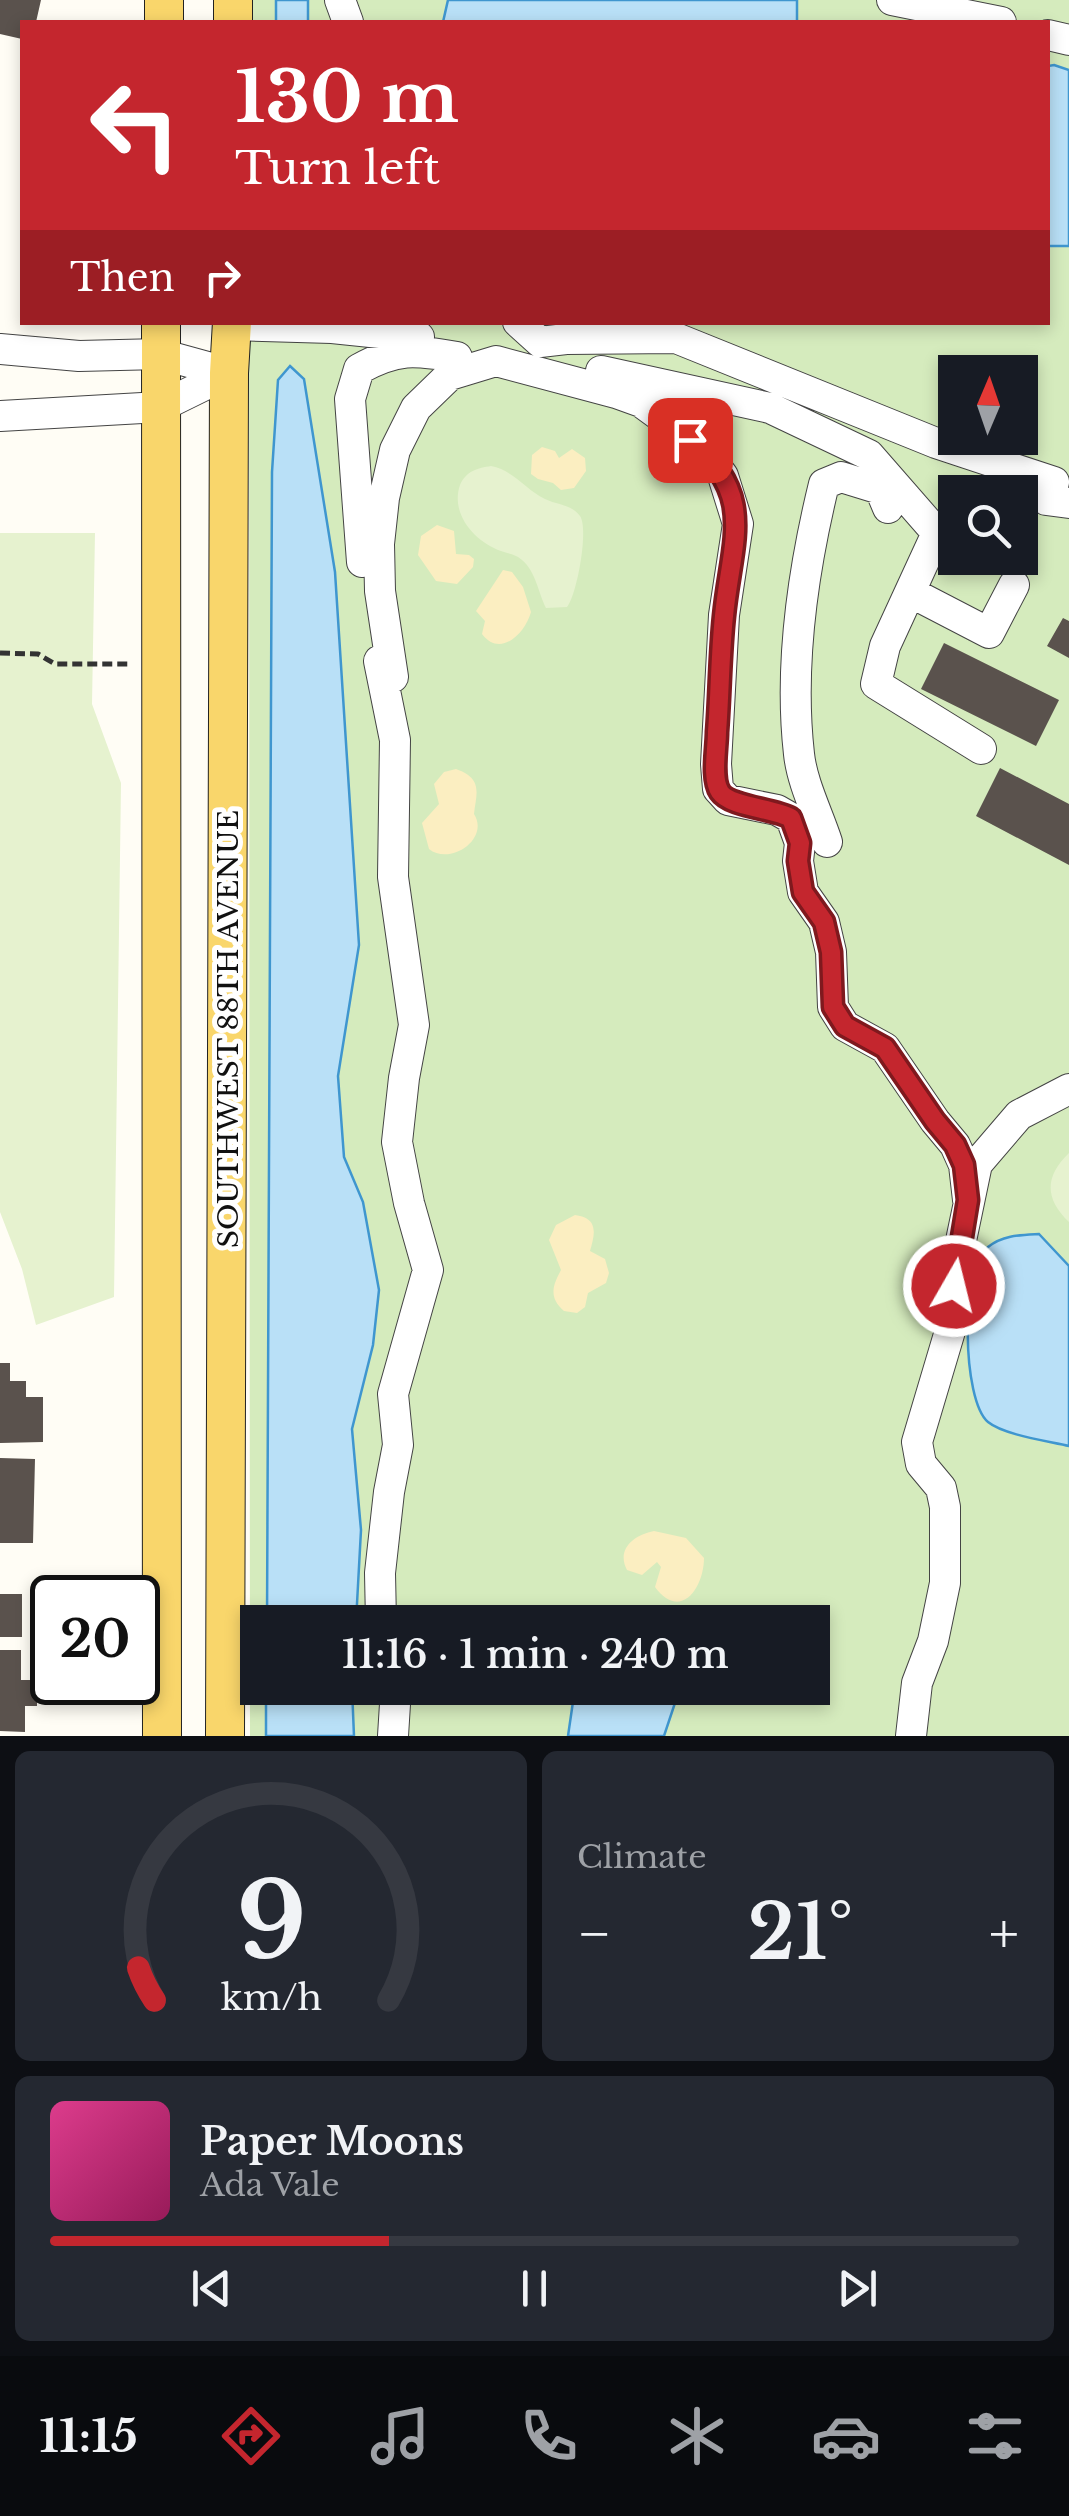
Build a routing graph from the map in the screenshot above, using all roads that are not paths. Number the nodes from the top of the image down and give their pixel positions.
1 (892, 0) edge
2 (994, 20) edge
3 (232, 325) edge
4 (257, 325) edge
5 (521, 325) edge
6 (160, 338) edge
7 (0, 350) edge
8 (457, 357) dead end
9 (229, 373) junction
10 (731, 399) junction
11 (160, 407) junction
12 (0, 416) edge
13 (672, 426) junction
14 (936, 442) junction
15 (868, 456) junction
16 (1069, 503) edge
17 (888, 508) dead end
18 (1014, 586) dead end
19 (910, 592) junction
20 (394, 677) dead end
21 (981, 749) dead end
22 (827, 842) dead end
23 (1069, 1089) edge
24 (968, 1200) junction
25 (380, 1605) edge
26 (380, 1705) edge
27 (395, 1705) edge
28 (162, 1736) edge
29 (225, 1736) edge
30 (380, 1736) edge
31 (393, 1736) edge
32 (911, 1736) edge

1 - 2 street
3 - 9 main road, SOUTHWEST 88TH AVENUE
4 - 10 street
5 - 14 street
6 - 7 street
6 - 9 street
6 - 11 main road
8 - 25 street
9 - 11 street
9 - 29 main road, SOUTHWEST 88TH AVENUE
10 - 13 street
10 - 15 street
11 - 12 street
11 - 28 main road
13 - 20 street
13 - 24 street
14 - 15 street
14 - 16 street
15 - 19 street
17 - 22 street
18 - 19 street
19 - 21 street
23 - 24 street
24 - 32 street
26 - 30 street
27 - 31 street

